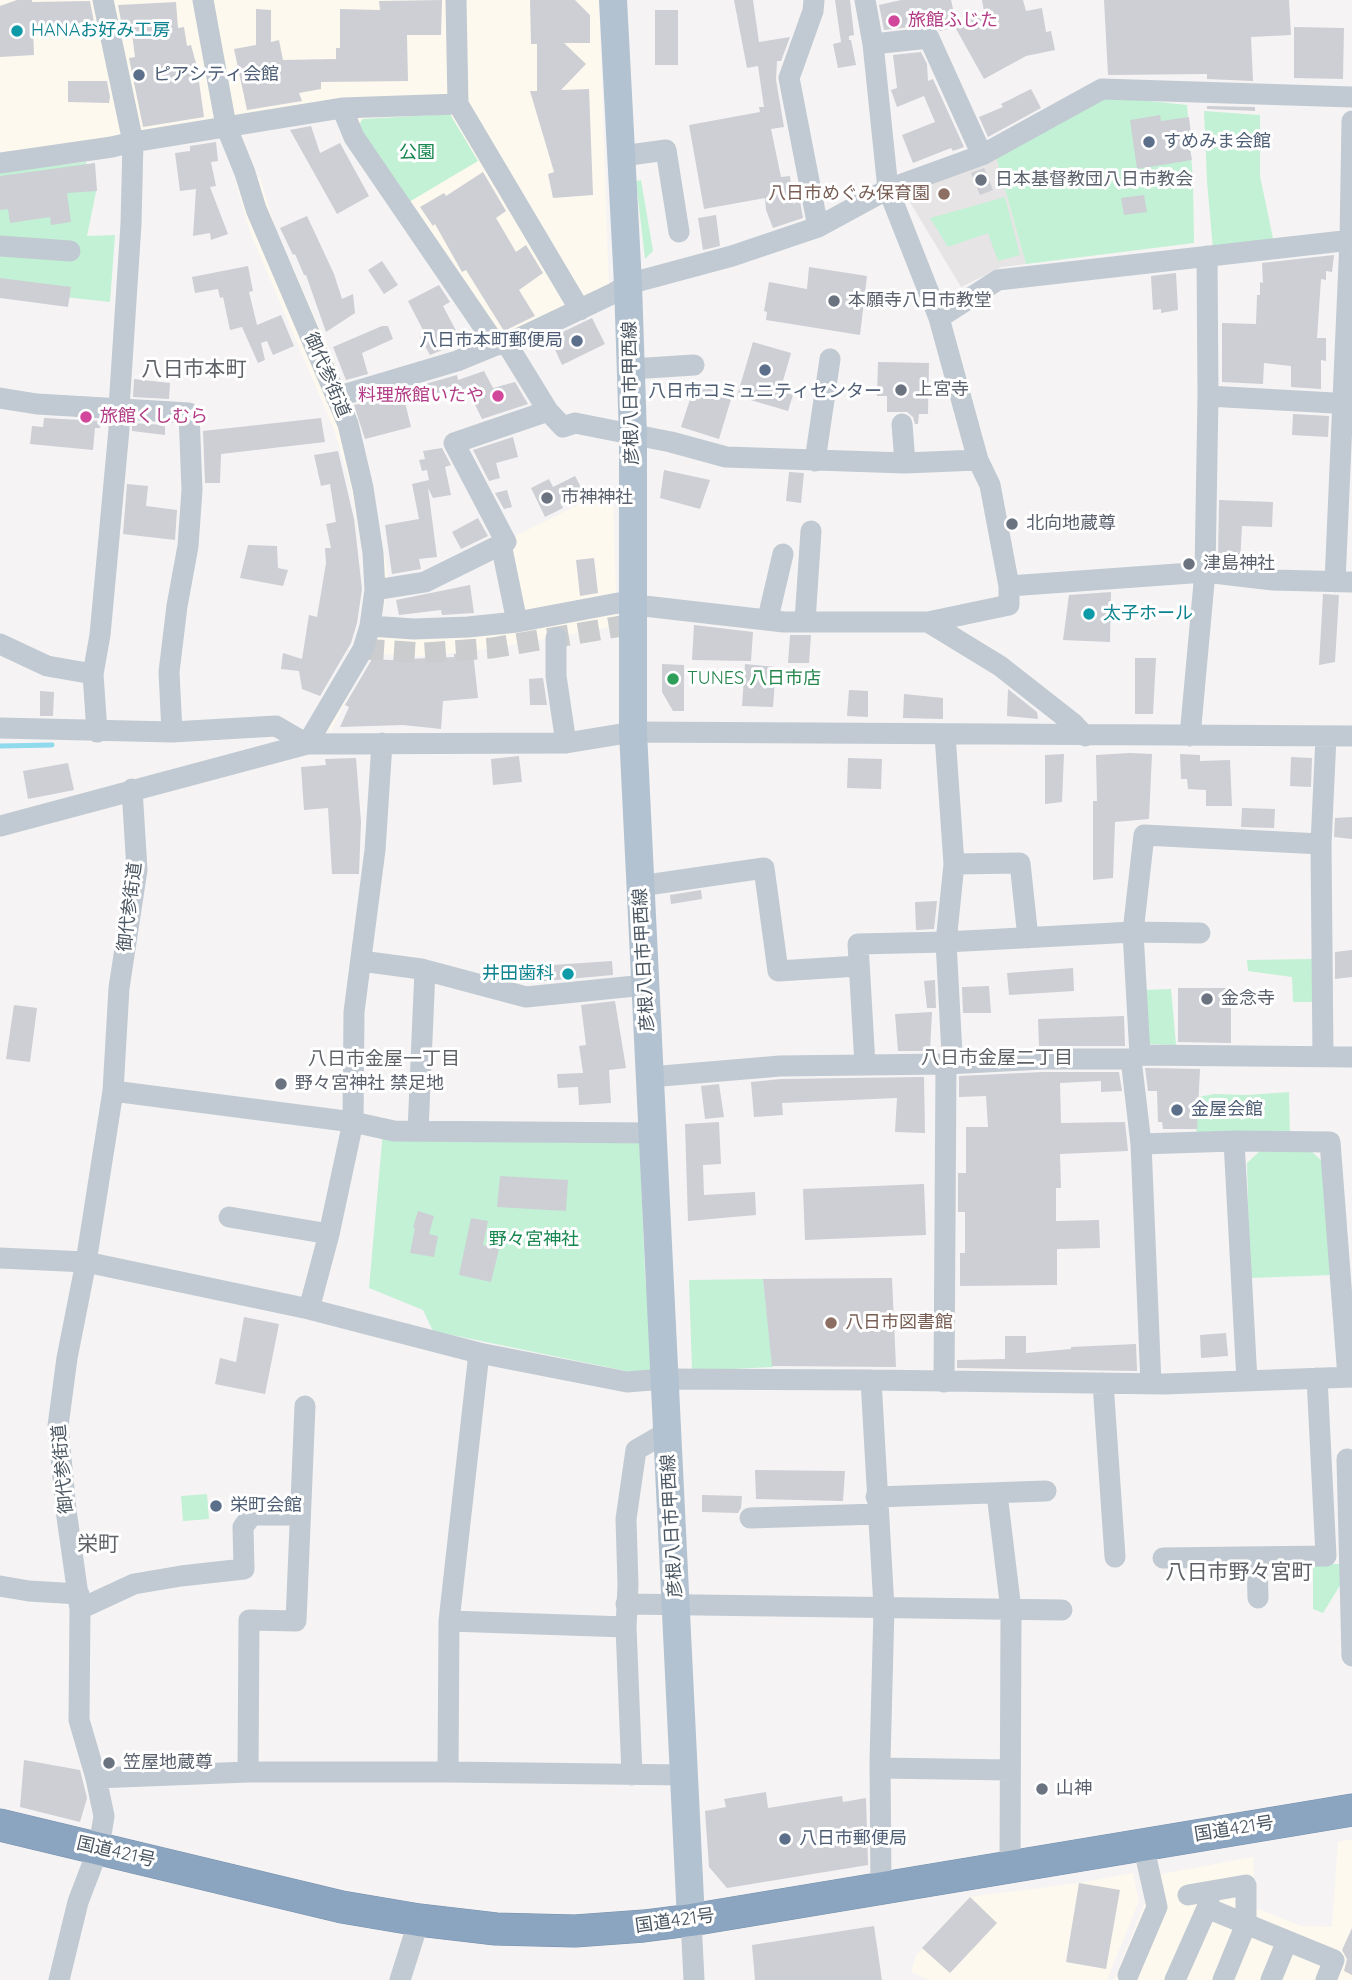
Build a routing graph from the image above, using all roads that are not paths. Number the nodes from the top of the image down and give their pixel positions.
1 (103, 0) edge
2 (203, 0) edge
3 (456, 0) edge
4 (613, 0) edge
5 (814, 0) edge
6 (865, 0) edge
7 (873, 44) junction
8 (1352, 97) edge
9 (457, 104) junction
10 (342, 108) junction
11 (1352, 121) edge
12 (226, 126) junction
13 (133, 142) junction
14 (982, 155) junction
15 (622, 156) junction
16 (0, 163) edge
17 (888, 189) junction
18 (818, 227) junction
19 (679, 232) dead end
20 (1351, 240) edge
21 (0, 246) edge
22 (70, 251) dead end
23 (1207, 256) junction
24 (628, 284) junction
25 (580, 310) junction
26 (939, 318) junction
27 (501, 344) junction
28 (830, 359) dead end
29 (694, 365) dead end
30 (631, 369) junction
31 (1208, 396) junction
32 (337, 397) junction
33 (0, 398) edge
34 (1347, 404) edge
35 (119, 408) junction
36 (548, 411) junction
37 (902, 424) dead end
38 (633, 436) junction
39 (978, 460) junction
40 (815, 461) junction
41 (905, 463) junction
42 (811, 531) dead end
43 (501, 544) junction
44 (783, 554) dead end
45 (1205, 572) junction
46 (1344, 582) edge
47 (1009, 586) junction
48 (375, 590) junction
49 (634, 604) junction
50 (768, 618) junction
51 (805, 621) junction
52 (517, 622) junction
53 (928, 622) junction
54 (370, 626) junction
55 (556, 638) dead end
56 (0, 644) edge
57 (93, 674) junction
58 (0, 728) edge
59 (97, 732) junction
60 (172, 732) junction
61 (633, 732) junction
62 (945, 735) junction
63 (1085, 736) junction
64 (1190, 736) junction
65 (1352, 736) edge
66 (1326, 737) junction
67 (382, 743) junction
68 (566, 743) junction
69 (307, 744) junction
70 (132, 789) junction
71 (0, 825) edge
72 (1321, 845) junction
73 (954, 864) junction
74 (640, 886) junction
75 (1133, 932) junction
76 (1200, 933) dead end
77 (1028, 938) junction
78 (946, 942) junction
79 (362, 961) junction
80 (859, 966) junction
81 (425, 970) junction
82 (645, 985) junction
83 (1323, 1056) junction
84 (1136, 1057) junction
85 (1352, 1057) edge
86 (865, 1065) junction
87 (946, 1065) junction
88 (650, 1077) junction
89 (113, 1091) junction
90 (353, 1122) junction
91 (418, 1131) junction
92 (652, 1133) junction
93 (1234, 1141) junction
94 (1141, 1144) junction
95 (229, 1217) dead end
96 (329, 1234) junction
97 (0, 1258) edge
98 (86, 1262) junction
99 (309, 1310) junction
100 (479, 1353) junction
101 (1350, 1377) edge
102 (1317, 1378) junction
103 (664, 1379) junction
104 (871, 1380) junction
105 (1247, 1381) junction
106 (944, 1382) junction
107 (1103, 1383) junction
108 (1151, 1384) junction
109 (305, 1406) dead end
110 (667, 1432) junction
111 (1347, 1459) dead end
112 (1046, 1491) dead end
113 (997, 1494) junction
114 (877, 1506) junction
115 (300, 1516) junction
116 (750, 1518) dead end
117 (1115, 1557) dead end
118 (1257, 1557) junction
119 (1163, 1558) dead end
120 (0, 1586) edge
121 (1258, 1598) dead end
122 (80, 1602) junction
123 (626, 1604) junction
124 (675, 1604) junction
125 (884, 1608) junction
126 (1011, 1610) junction
127 (1062, 1610) dead end
128 (449, 1621) junction
129 (626, 1627) junction
130 (1352, 1656) edge
131 (880, 1768) junction
132 (1010, 1770) junction
133 (248, 1772) junction
134 (448, 1772) junction
135 (632, 1775) junction
136 (684, 1775) junction
137 (96, 1778) junction
138 (1352, 1810) edge
139 (0, 1825) edge
140 (1143, 1844) junction
141 (99, 1847) junction
142 (1010, 1866) junction
143 (881, 1887) junction
144 (1188, 1895) dead end
145 (1209, 1899) junction
146 (419, 1920) junction
147 (691, 1920) junction
148 (1246, 1924) junction
149 (1286, 1941) junction
150 (1131, 1978) edge
151 (1331, 1979) edge
152 (59, 1980) edge
153 (400, 1980) edge
154 (694, 1980) edge
155 (1175, 1980) edge
156 (1223, 1980) edge
157 (1271, 1980) edge

1 - 13 street
2 - 12 street, 御代参街道
3 - 9 street
4 - 15 main road, 彦根八日市甲西線
5 - 18 street
6 - 7 street
7 - 14 street
7 - 17 street
8 - 14 street
9 - 10 street
9 - 25 street
10 - 12 street
10 - 27 street
11 - 20 street
12 - 13 street
12 - 32 street, 御代参街道
13 - 16 street
13 - 35 street
14 - 17 street
15 - 19 street
15 - 24 main road, 彦根八日市甲西線
17 - 18 street
17 - 26 street
18 - 24 street
20 - 23 street
20 - 34 street
21 - 22 street
23 - 26 street
23 - 31 street
24 - 25 street
24 - 30 main road, 彦根八日市甲西線
25 - 27 street
26 - 39 street
27 - 32 street
27 - 36 street
28 - 40 street
29 - 30 street
30 - 38 main road, 彦根八日市甲西線
31 - 34 street
31 - 45 street
32 - 48 street, 御代参街道
33 - 35 street
34 - 46 street
35 - 57 street
35 - 60 street
36 - 38 street
36 - 43 street
37 - 41 street
38 - 40 street
38 - 49 main road, 彦根八日市甲西線
39 - 41 street
39 - 47 street
40 - 41 street
42 - 51 street
43 - 48 street
43 - 52 street
44 - 50 street
45 - 46 street
45 - 47 street
45 - 64 street
47 - 53 street
48 - 54 street, 御代参街道
49 - 50 street
49 - 52 street
49 - 61 main road, 彦根八日市甲西線
50 - 51 street
51 - 53 street
52 - 54 street
53 - 63 street
54 - 69 street, 御代参街道
55 - 68 street
56 - 57 street
57 - 59 street
58 - 59 street
59 - 60 street
60 - 69 street
61 - 62 street
61 - 68 street
61 - 74 main road, 彦根八日市甲西線
62 - 63 street
62 - 73 street
63 - 64 street
64 - 66 street
65 - 66 street
66 - 72 street
67 - 68 street
67 - 69 street
67 - 79 street
69 - 70 street
70 - 71 street
70 - 89 street, 御代参街道
72 - 75 street
72 - 83 street
73 - 77 street
73 - 78 street
74 - 80 street
74 - 82 main road, 彦根八日市甲西線
75 - 76 street
75 - 77 street
75 - 84 street
77 - 78 street
78 - 80 street
78 - 87 street
79 - 81 street
79 - 90 street
80 - 86 street
81 - 82 street
81 - 91 street
82 - 88 main road, 彦根八日市甲西線
83 - 84 street
83 - 85 street
84 - 87 street
84 - 94 street
86 - 87 street
86 - 88 street
87 - 106 street
88 - 92 main road, 彦根八日市甲西線
89 - 90 street
89 - 98 street, 御代参街道
90 - 91 street
90 - 96 street
91 - 92 street
92 - 103 main road, 彦根八日市甲西線
93 - 94 street
93 - 101 street
93 - 105 street
94 - 108 street
95 - 96 street
96 - 99 street
97 - 98 street
98 - 99 street
98 - 122 street, 御代参街道
99 - 100 street
100 - 103 street
100 - 128 street
101 - 102 street
102 - 105 street
102 - 118 street
103 - 104 street
103 - 110 main road, 彦根八日市甲西線
104 - 106 street
104 - 114 street
105 - 108 street
106 - 107 street
107 - 108 street
107 - 117 street
109 - 115 street
110 - 123 street
110 - 124 main road, 彦根八日市甲西線
111 - 130 street
112 - 113 street
113 - 114 street
113 - 126 street
114 - 116 street
114 - 125 street
115 - 122 street
115 - 133 street
118 - 119 street
118 - 121 street
120 - 122 street
122 - 137 street, 御代参街道
123 - 124 street
123 - 129 street
124 - 125 street
124 - 136 main road, 彦根八日市甲西線
125 - 126 street
125 - 131 street
126 - 127 street
126 - 132 street
128 - 129 street
128 - 134 street
129 - 135 street
131 - 132 street
131 - 143 street
132 - 142 street
133 - 134 street
133 - 137 street
134 - 135 street
135 - 136 street
136 - 147 main road, 彦根八日市甲西線
137 - 141 street, 御代参街道
138 - 140 highway, 国道421号
139 - 141 highway, 国道421号
140 - 142 highway, 国道421号
140 - 150 street
141 - 146 highway, 国道421号
141 - 152 street, 御代参街道
142 - 143 highway, 国道421号
143 - 147 highway, 国道421号
144 - 145 street
145 - 148 street
145 - 148 street
145 - 155 street
146 - 147 highway, 国道421号
146 - 153 street
147 - 154 street
148 - 149 street
148 - 156 street
149 - 151 street
149 - 157 street

